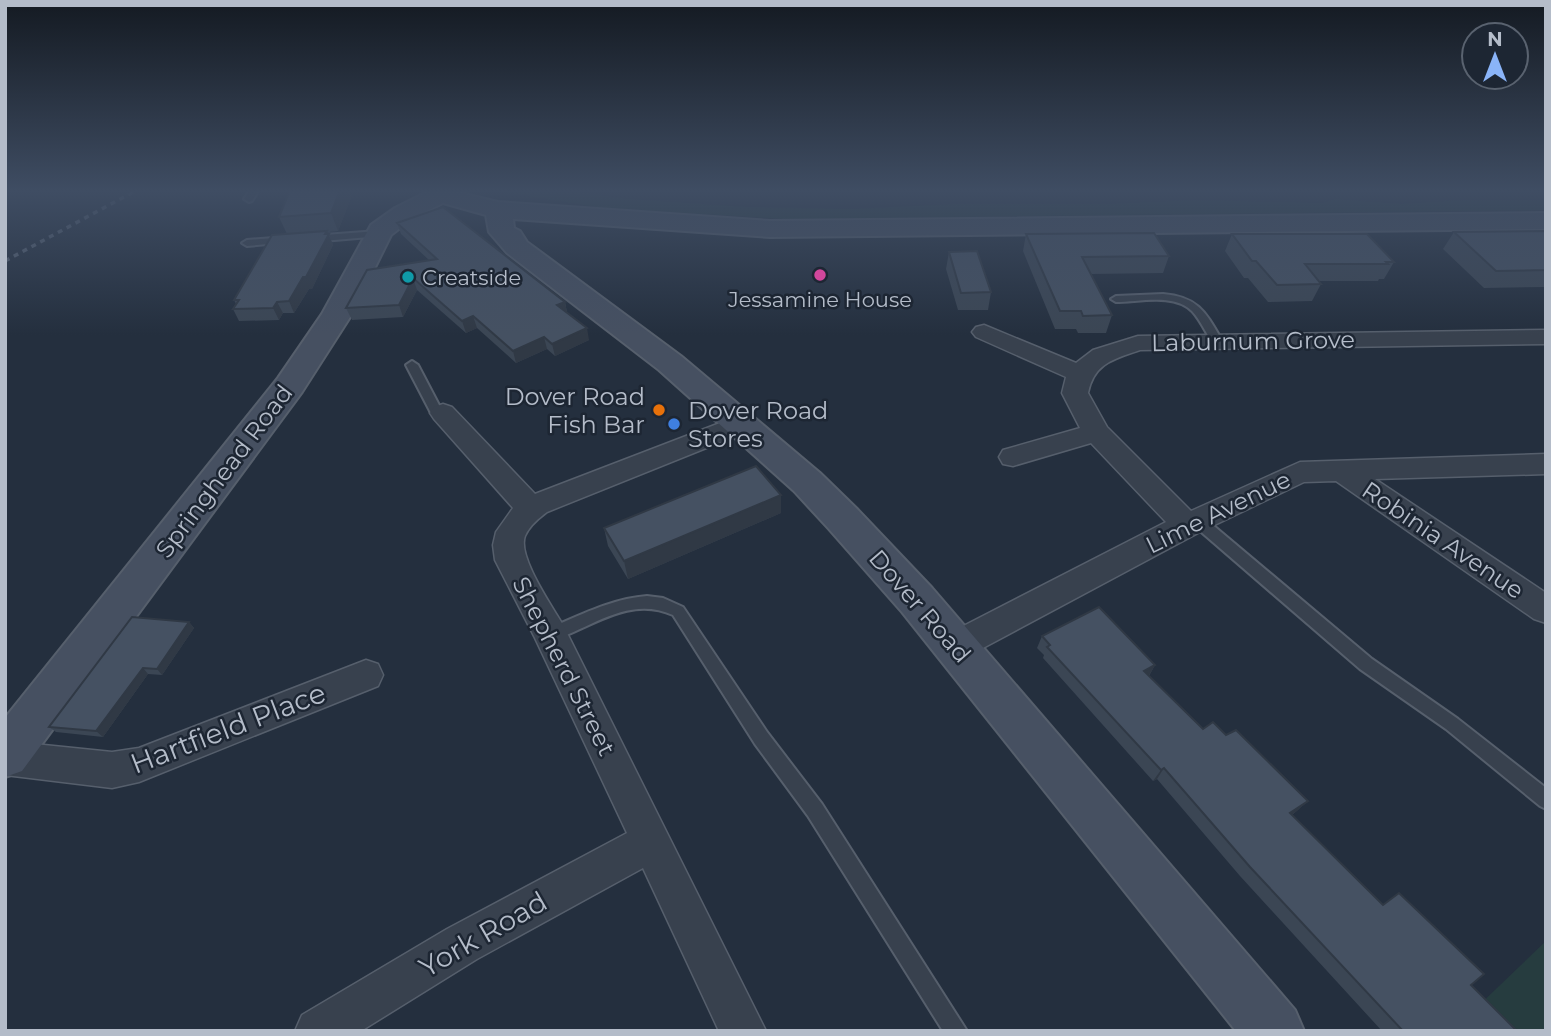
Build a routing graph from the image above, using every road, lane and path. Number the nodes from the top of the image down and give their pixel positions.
1 (315, 238) edge
2 (376, 238) edge
3 (520, 238) edge
4 (247, 243) dead end
5 (1116, 299) dead end
6 (984, 332) dead end
7 (1546, 337) edge
8 (1217, 342) junction
9 (412, 365) dead end
10 (1079, 374) junction
11 (443, 412) joint
12 (742, 424) junction
13 (1096, 432) junction
14 (1013, 457) dead end
15 (1546, 464) edge
16 (1341, 470) junction
17 (531, 509) junction
18 (1192, 523) junction
19 (1546, 610) edge
20 (551, 635) junction
21 (956, 646) junction
22 (366, 675) dead end
23 (5, 757) edge
24 (1546, 800) edge
25 (651, 842) junction
26 (318, 1031) edge
27 (743, 1031) edge
28 (956, 1031) edge
29 (1274, 1031) edge

1 - 4 lane
2 - 23 street, Springhead Road
3 - 12 street, Dover Road
5 - 8 lane
6 - 10 street
7 - 8 street, Laburnum Grove
8 - 10 street, Laburnum Grove
9 - 11 lane
10 - 13 street
11 - 17 street
12 - 17 street, Shepherd Street
12 - 21 street, Dover Road
13 - 14 street
13 - 18 street
15 - 16 street, Lime Avenue
16 - 18 street, Lime Avenue
16 - 19 street, Robinia Avenue
17 - 20 street, Shepherd Street
18 - 21 street, Lime Avenue
18 - 24 lane
20 - 25 street, Shepherd Street
20 - 28 lane
21 - 29 street, Dover Road
22 - 23 street, Hartfield Place
25 - 26 street, York Road
25 - 27 street, Shepherd Street

